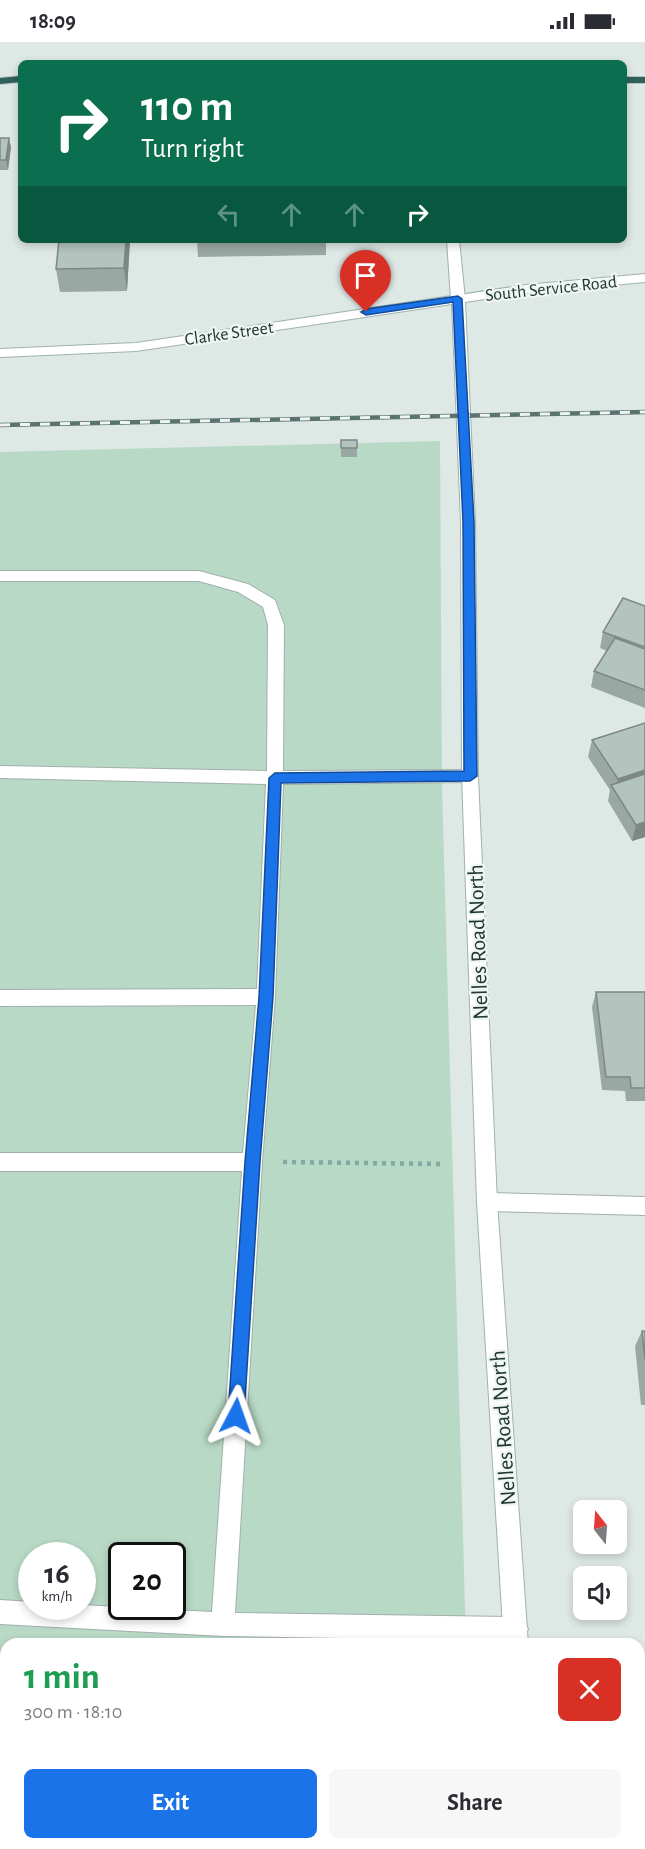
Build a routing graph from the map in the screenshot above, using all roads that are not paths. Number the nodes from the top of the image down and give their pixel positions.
1 (0, 74) edge
2 (18, 74) edge
3 (18, 79) edge
4 (627, 80) edge
5 (645, 80) edge
6 (0, 81) edge
7 (453, 243) edge
8 (645, 278) edge
9 (458, 299) junction
10 (0, 353) edge
11 (0, 576) edge
12 (0, 772) edge
13 (470, 776) junction
14 (275, 778) junction
15 (266, 997) junction
16 (0, 998) edge
17 (0, 1162) edge
18 (252, 1162) junction
19 (487, 1202) junction
20 (645, 1206) edge
21 (0, 1612) edge
22 (223, 1624) junction
23 (516, 1636) edge

1 - 2 highway
3 - 6 highway
4 - 5 highway
7 - 9 street, Nelles Road North
8 - 9 street, South Service Road
9 - 10 street, Clarke Street
9 - 13 street, Nelles Road North
11 - 14 street
12 - 14 street
13 - 14 street
13 - 19 street, Nelles Road North
14 - 15 street
15 - 16 street
15 - 18 street
17 - 18 street
18 - 22 street
19 - 20 street
19 - 23 street, Nelles Road North
21 - 22 street
22 - 23 street

